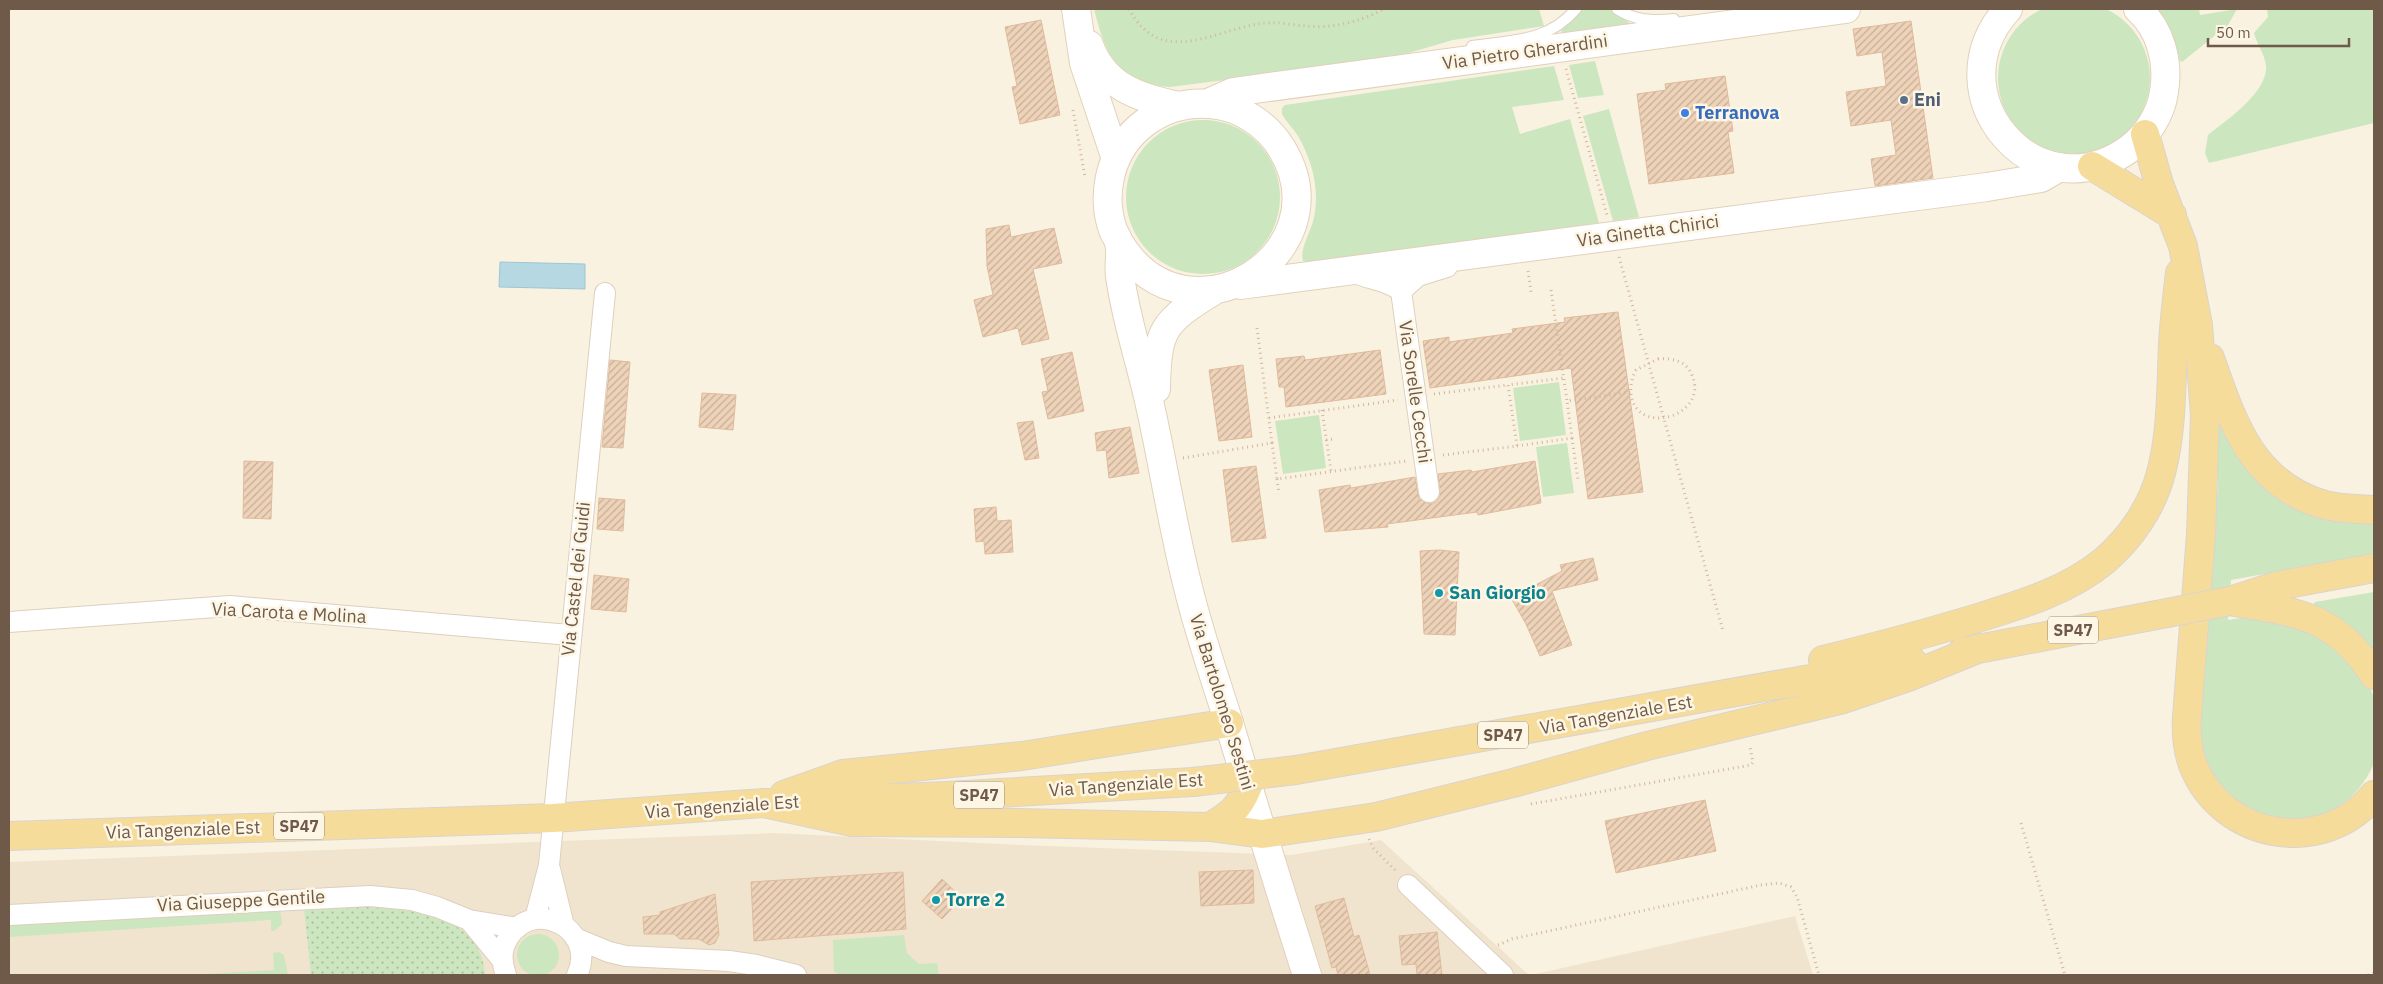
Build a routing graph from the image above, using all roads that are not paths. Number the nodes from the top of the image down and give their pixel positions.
1 (1076, 9) edge
2 (1576, 9) edge
3 (1618, 9) edge
4 (1846, 9) edge
5 (2008, 9) edge
6 (2138, 9) edge
7 (1734, 13) dead end
8 (1689, 17) dead end
9 (1772, 19) junction
10 (1464, 47) dead end
11 (1192, 105) junction
12 (2145, 134) junction
13 (1116, 159) junction
14 (2092, 166) junction
15 (2060, 167) junction
16 (2172, 215) junction
17 (1120, 244) junction
18 (2183, 246) junction
19 (1462, 257) junction
20 (1351, 271) junction
21 (1224, 289) junction
22 (1401, 291) junction
23 (605, 293) dead end
24 (2198, 325) junction
25 (1155, 425) junction
26 (1428, 492) dead end
27 (2374, 510) edge
28 (2374, 568) edge
29 (2374, 579) edge
30 (2229, 601) junction
31 (9, 622) edge
32 (570, 635) junction
33 (1980, 648) junction
34 (2374, 674) edge
35 (1711, 698) junction
36 (1229, 723) junction
37 (1248, 786) junction
38 (2374, 795) edge
39 (764, 803) junction
40 (553, 818) junction
41 (1210, 827) junction
42 (1262, 834) junction
43 (9, 836) edge
44 (549, 865) junction
45 (1408, 885) road end
46 (9, 915) edge
47 (535, 919) junction
48 (469, 920) junction
49 (517, 928) junction
50 (570, 932) junction
51 (504, 968) edge
52 (1300, 973) edge
53 (577, 975) edge
54 (796, 975) edge
55 (1503, 975) edge

1 - 11 main road
1 - 13 main road
2 - 10 lane
3 - 8 lane
4 - 9 main road, Via Pietro Gherardini
5 - 15 main road
6 - 12 main road
7 - 9 lane
9 - 11 main road, Via Pietro Gherardini
11 - 13 main road, Via Pietro Gherardini
11 - 21 main road
12 - 14 main road
12 - 16 main road
13 - 17 main road, Via Pietro Gherardini
14 - 15 main road
14 - 16 main road
15 - 19 main road, Via Ginetta Chirici
16 - 18 main road
17 - 21 main road
17 - 25 main road
18 - 24 main road
18 - 35 main road
19 - 20 main road, Via Ginetta Chirici
19 - 22 street
20 - 21 main road, Via Ginetta Chirici
20 - 22 street
21 - 25 main road
22 - 26 street, Via Sorelle Cecchi
23 - 32 street, Via Castel dei Guidi
24 - 27 main road
24 - 38 main road
25 - 36 main road, Via Bartolomeo Sestini
28 - 30 main road, Via Tangenziale Est / SP47
29 - 30 main road, Via Tangenziale Est / SP47
30 - 33 main road, Via Tangenziale Est / SP47, bridge
30 - 34 main road
31 - 32 street, Via Carota e Molina
32 - 40 street, Via Castel dei Guidi
33 - 35 main road, Via Tangenziale Est / SP47
33 - 42 main road
35 - 39 main road, Via Tangenziale Est / SP47, bridge
36 - 37 main road, Via Bartolomeo Sestini
36 - 39 main road
37 - 41 main road
37 - 42 main road, Via Bartolomeo Sestini
39 - 40 main road, Via Tangenziale Est / SP47
39 - 41 main road
40 - 43 main road, Via Tangenziale Est / SP47
40 - 44 street, Via Castel dei Guidi
41 - 42 main road
42 - 52 main road, Via Bartolomeo Sestini
44 - 47 street, Via Castel dei Guidi
44 - 50 street, Via Castel dei Guidi
45 - 55 street
46 - 48 street, Via Giuseppe Gentile
47 - 49 street
47 - 50 street
48 - 49 street, Via Giuseppe Gentile
48 - 51 street, Via Giuseppe Gentile
49 - 51 street
50 - 53 street, Via Castel dei Guidi
50 - 54 street

